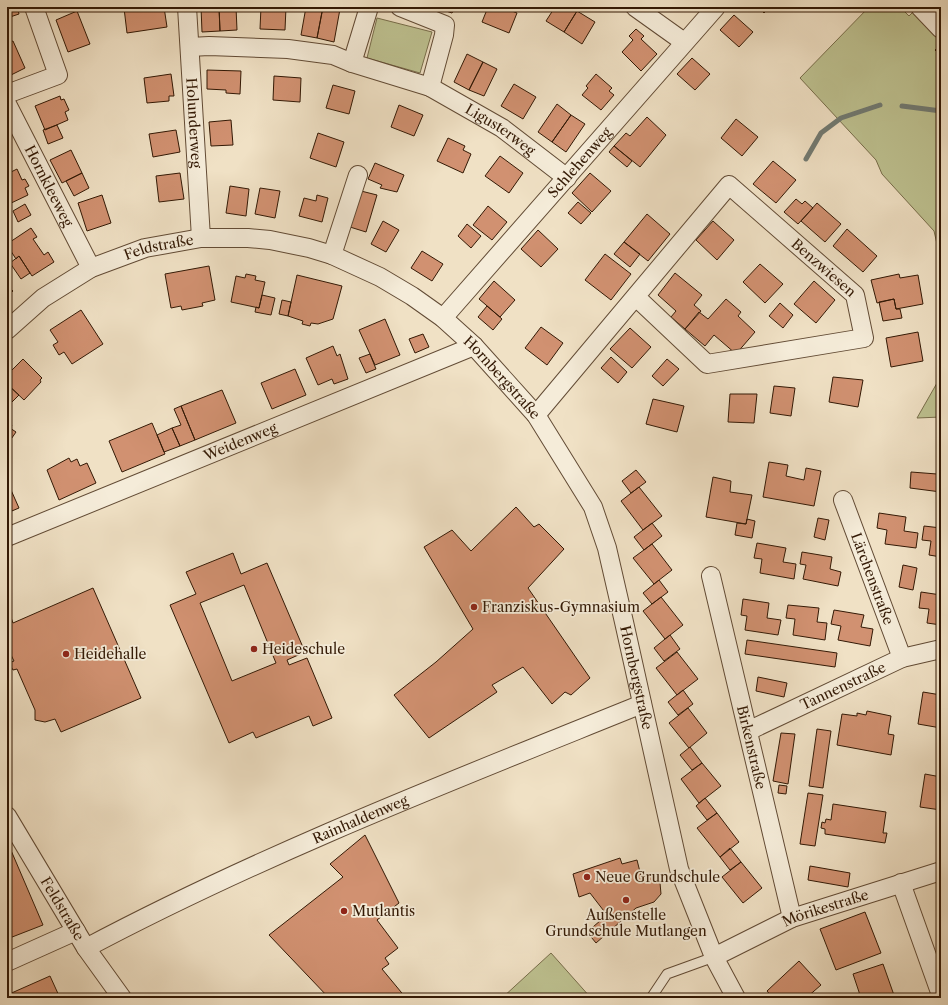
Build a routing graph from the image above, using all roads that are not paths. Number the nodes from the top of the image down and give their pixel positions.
1 (34, 7) edge
2 (187, 7) edge
3 (370, 7) edge
4 (400, 7) edge
5 (634, 7) edge
6 (716, 7) edge
7 (920, 7) edge
8 (941, 29) edge
9 (684, 42) junction
10 (190, 47) junction
11 (352, 63) junction
12 (430, 87) junction
13 (7, 94) edge
14 (7, 104) edge
15 (358, 175) dead end
16 (567, 178) junction
17 (201, 238) junction
18 (332, 255) junction
19 (91, 268) junction
20 (412, 296) joint
21 (636, 297) junction
22 (443, 318) junction
23 (7, 330) edge
24 (474, 346) junction
25 (536, 415) junction
26 (843, 500) dead end
27 (7, 537) edge
28 (711, 576) dead end
29 (941, 649) edge
30 (902, 658) junction
31 (642, 704) junction
32 (748, 731) junction
33 (7, 816) edge
34 (941, 871) edge
35 (901, 883) junction
36 (792, 918) junction
37 (76, 931) junction
38 (86, 948) junction
39 (714, 957) junction
40 (7, 962) edge
41 (941, 995) edge
42 (122, 998) edge
43 (651, 998) edge
44 (736, 998) edge

1 - 13 street
2 - 10 street, Holunderweg
3 - 11 street
4 - 12 street
5 - 9 street
6 - 9 street, Schlehenweg
7 - 8 street
9 - 16 street, Schlehenweg
10 - 11 street, Ligusterweg
10 - 17 street, Holunderweg
11 - 12 street, Ligusterweg
12 - 16 street, Ligusterweg
14 - 19 street, Hornkleeweg
15 - 18 street
16 - 22 street, Schlehenweg
17 - 18 street, Feldstraße
17 - 19 street, Feldstraße
18 - 20 street, Feldstraße
19 - 23 street, Feldstraße
20 - 22 street, Hornbergstraße
21 - 21 street, Benzwiesen
21 - 25 street, Benzwiesen
22 - 24 street, Hornbergstraße
24 - 25 street, Hornbergstraße
24 - 27 street, Weidenweg
25 - 31 street, Hornbergstraße
26 - 30 street, Lärchenstraße
28 - 32 street, Birkenstraße
29 - 30 street, Tannenstraße
30 - 32 street, Tannenstraße
31 - 38 street, Rainhaldenweg
31 - 39 street, Hornbergstraße
32 - 36 street, Birkenstraße
33 - 37 street, Feldstraße
34 - 35 street, Mörikestraße
35 - 36 street, Mörikestraße
35 - 41 street
36 - 39 street, Mörikestraße
37 - 38 street, Feldstraße
37 - 40 street
38 - 42 street, Feldstraße
39 - 43 lane
39 - 44 street, Hornbergstraße

